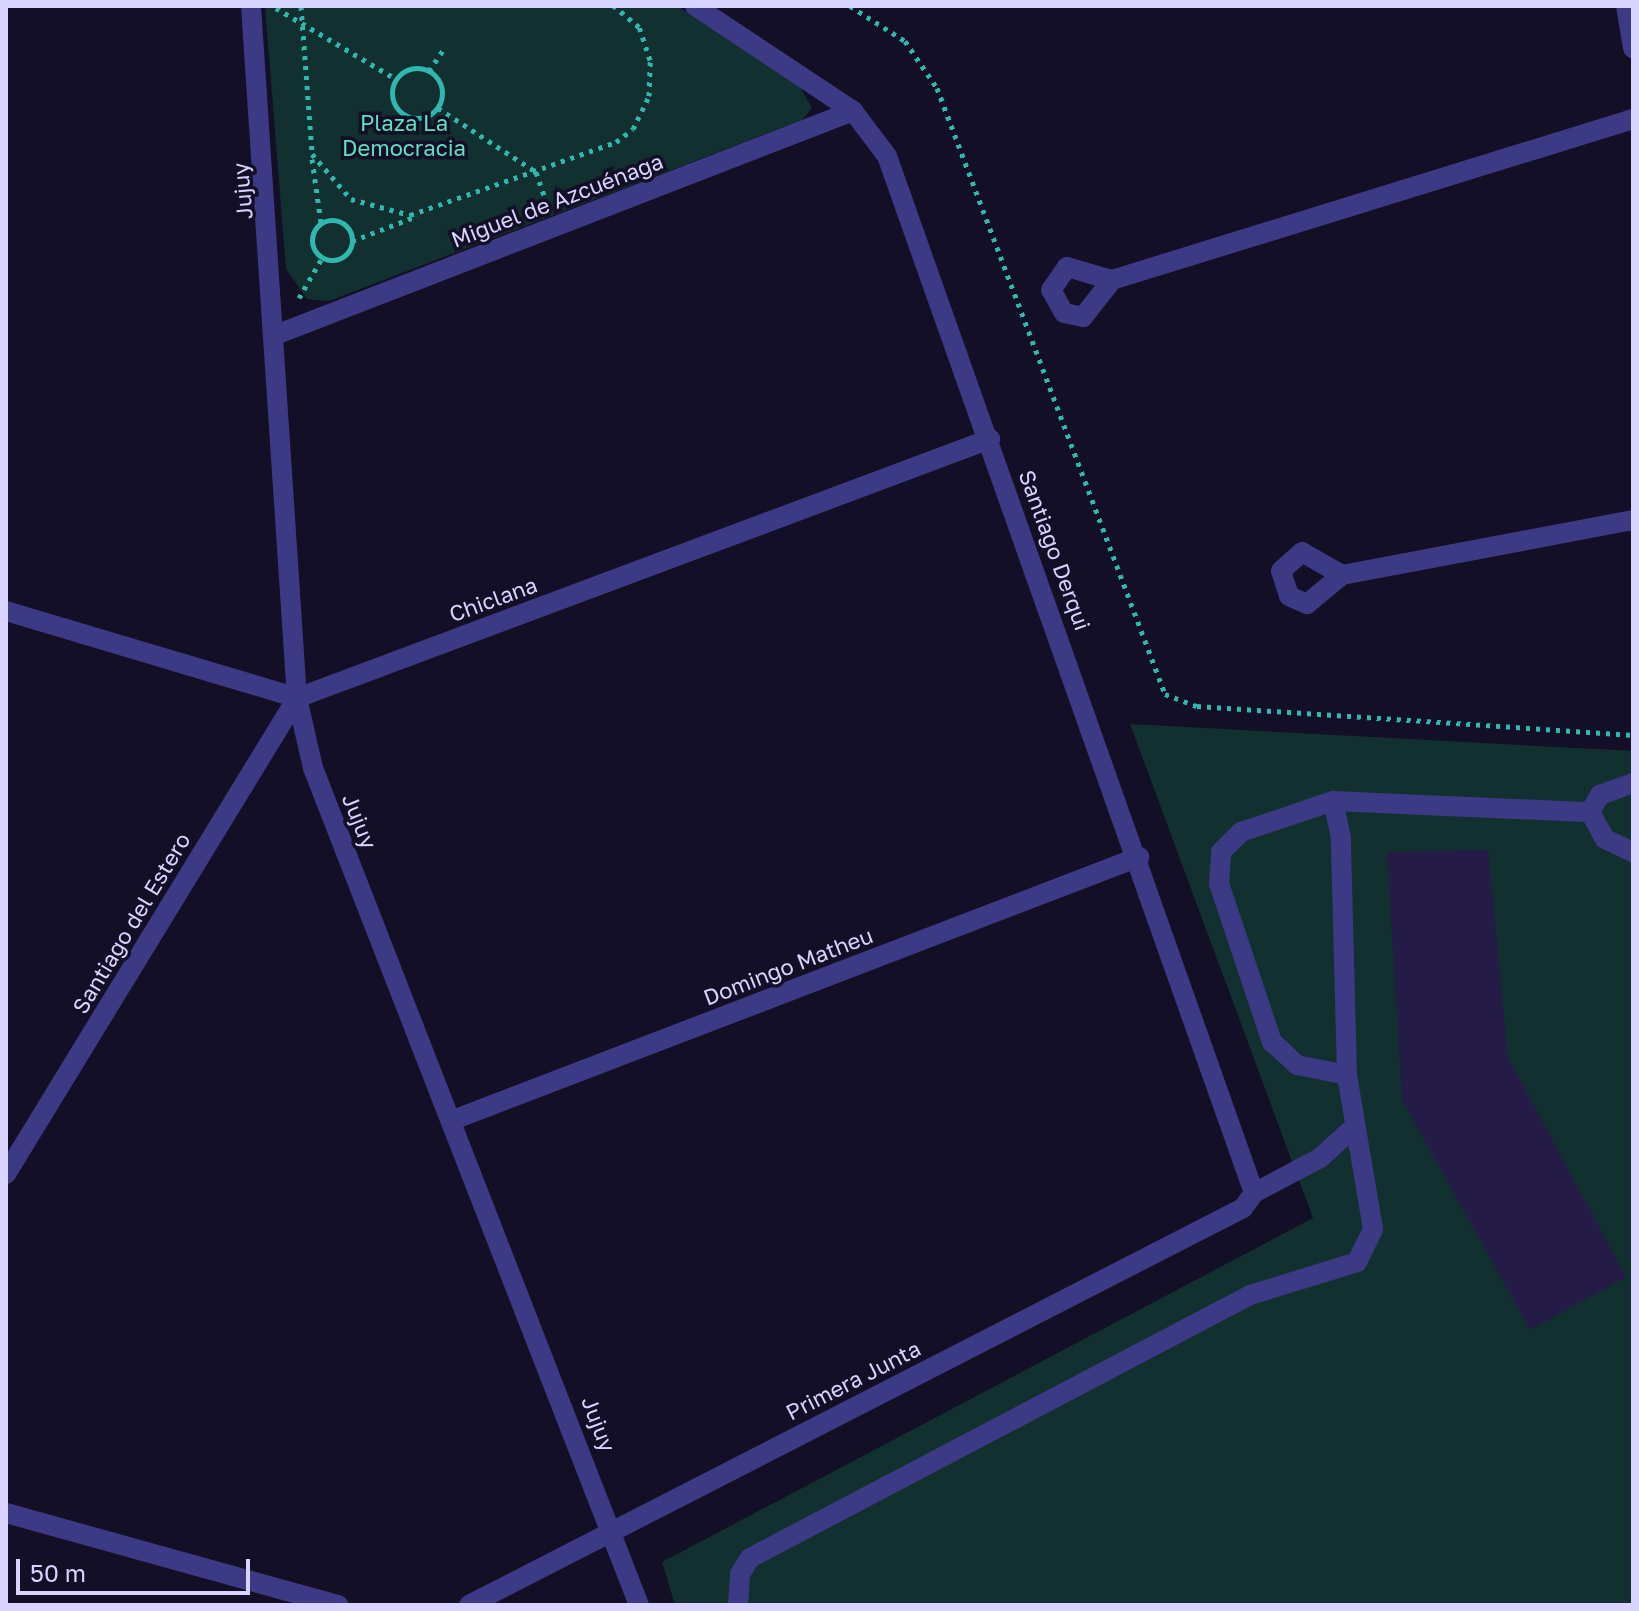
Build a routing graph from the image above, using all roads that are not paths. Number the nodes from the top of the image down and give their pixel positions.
1 (251, 6) edge
2 (695, 6) edge
3 (1626, 6) edge
4 (1633, 48) edge
5 (853, 111) junction
6 (1633, 119) edge
7 (1112, 280) dead end
8 (278, 334) junction
9 (990, 439) junction
10 (1633, 520) edge
11 (1342, 575) dead end
12 (6, 611) edge
13 (297, 698) junction
14 (1633, 783) edge
15 (1333, 801) junction
16 (1590, 812) junction
17 (1633, 852) edge
18 (1139, 857) junction
19 (1347, 1075) junction
20 (453, 1120) junction
21 (1353, 1128) junction
22 (6, 1174) edge
23 (1254, 1193) junction
24 (6, 1513) edge
25 (614, 1529) junction
26 (338, 1605) edge
27 (469, 1605) edge
28 (639, 1605) edge
29 (738, 1605) edge

1 - 8 street, Jujuy
2 - 5 street, Santiago Derqui
3 - 4 street
5 - 8 street, Miguel de Azcuénaga
5 - 9 street, Santiago Derqui
6 - 7 street
8 - 13 street, Jujuy
9 - 13 street, Chiclana
9 - 18 street, Santiago Derqui
10 - 11 street
12 - 13 street
13 - 20 street, Jujuy
13 - 22 street, Santiago del Estero
14 - 16 street
15 - 16 street
15 - 19 street
15 - 19 street
16 - 17 street
18 - 20 street, Domingo Matheu
18 - 23 street, Santiago Derqui
19 - 21 street
20 - 25 street, Jujuy
21 - 23 street, Primera Junta
21 - 29 street
23 - 25 street, Primera Junta
24 - 26 street
25 - 27 street, Primera Junta
25 - 28 street, Jujuy

